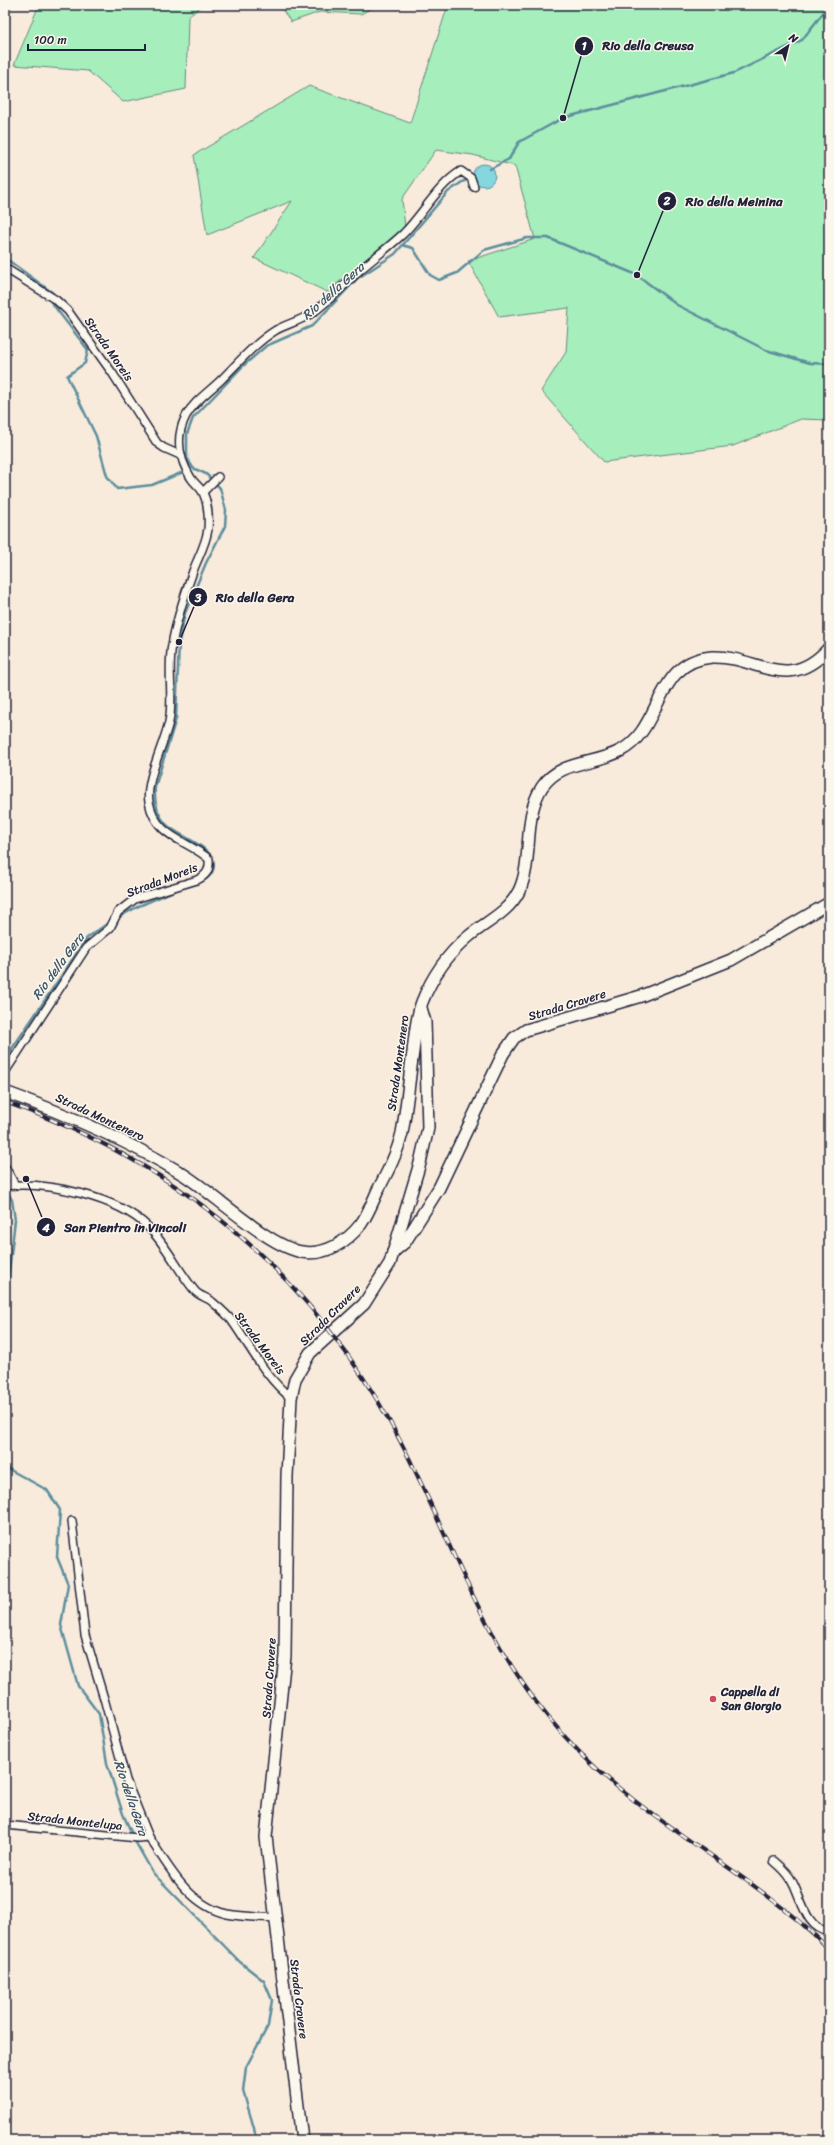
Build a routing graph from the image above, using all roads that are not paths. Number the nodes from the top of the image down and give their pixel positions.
1 (474, 188) dead end
2 (5, 268) edge
3 (180, 455) junction
4 (218, 477) dead end
5 (203, 492) junction
6 (829, 648) edge
7 (829, 903) edge
8 (420, 1007) junction
9 (5, 1072) edge
10 (5, 1092) edge
11 (5, 1167) edge
12 (9, 1186) edge
13 (393, 1252) junction
14 (291, 1398) junction
15 (72, 1521) dead end
16 (5, 1825) edge
17 (149, 1837) junction
18 (774, 1861) dead end
19 (276, 1918) junction
20 (829, 1932) edge
21 (302, 2140) edge

1 - 3 street
2 - 3 street, Strada Moreis
3 - 5 street
4 - 5 street
5 - 9 street, Strada Moreis
6 - 8 street, Strada Montenero
7 - 13 street, Strada Cravere
8 - 10 street, Strada Montenero
8 - 13 street, Strada Cravere
11 - 12 street, Strada Moreis
12 - 14 street, Strada Moreis
13 - 14 street, Strada Cravere
14 - 19 street, Strada Cravere
15 - 17 street
16 - 17 street, Strada Montelupa
17 - 19 street
18 - 20 street
19 - 21 street, Strada Cravere

